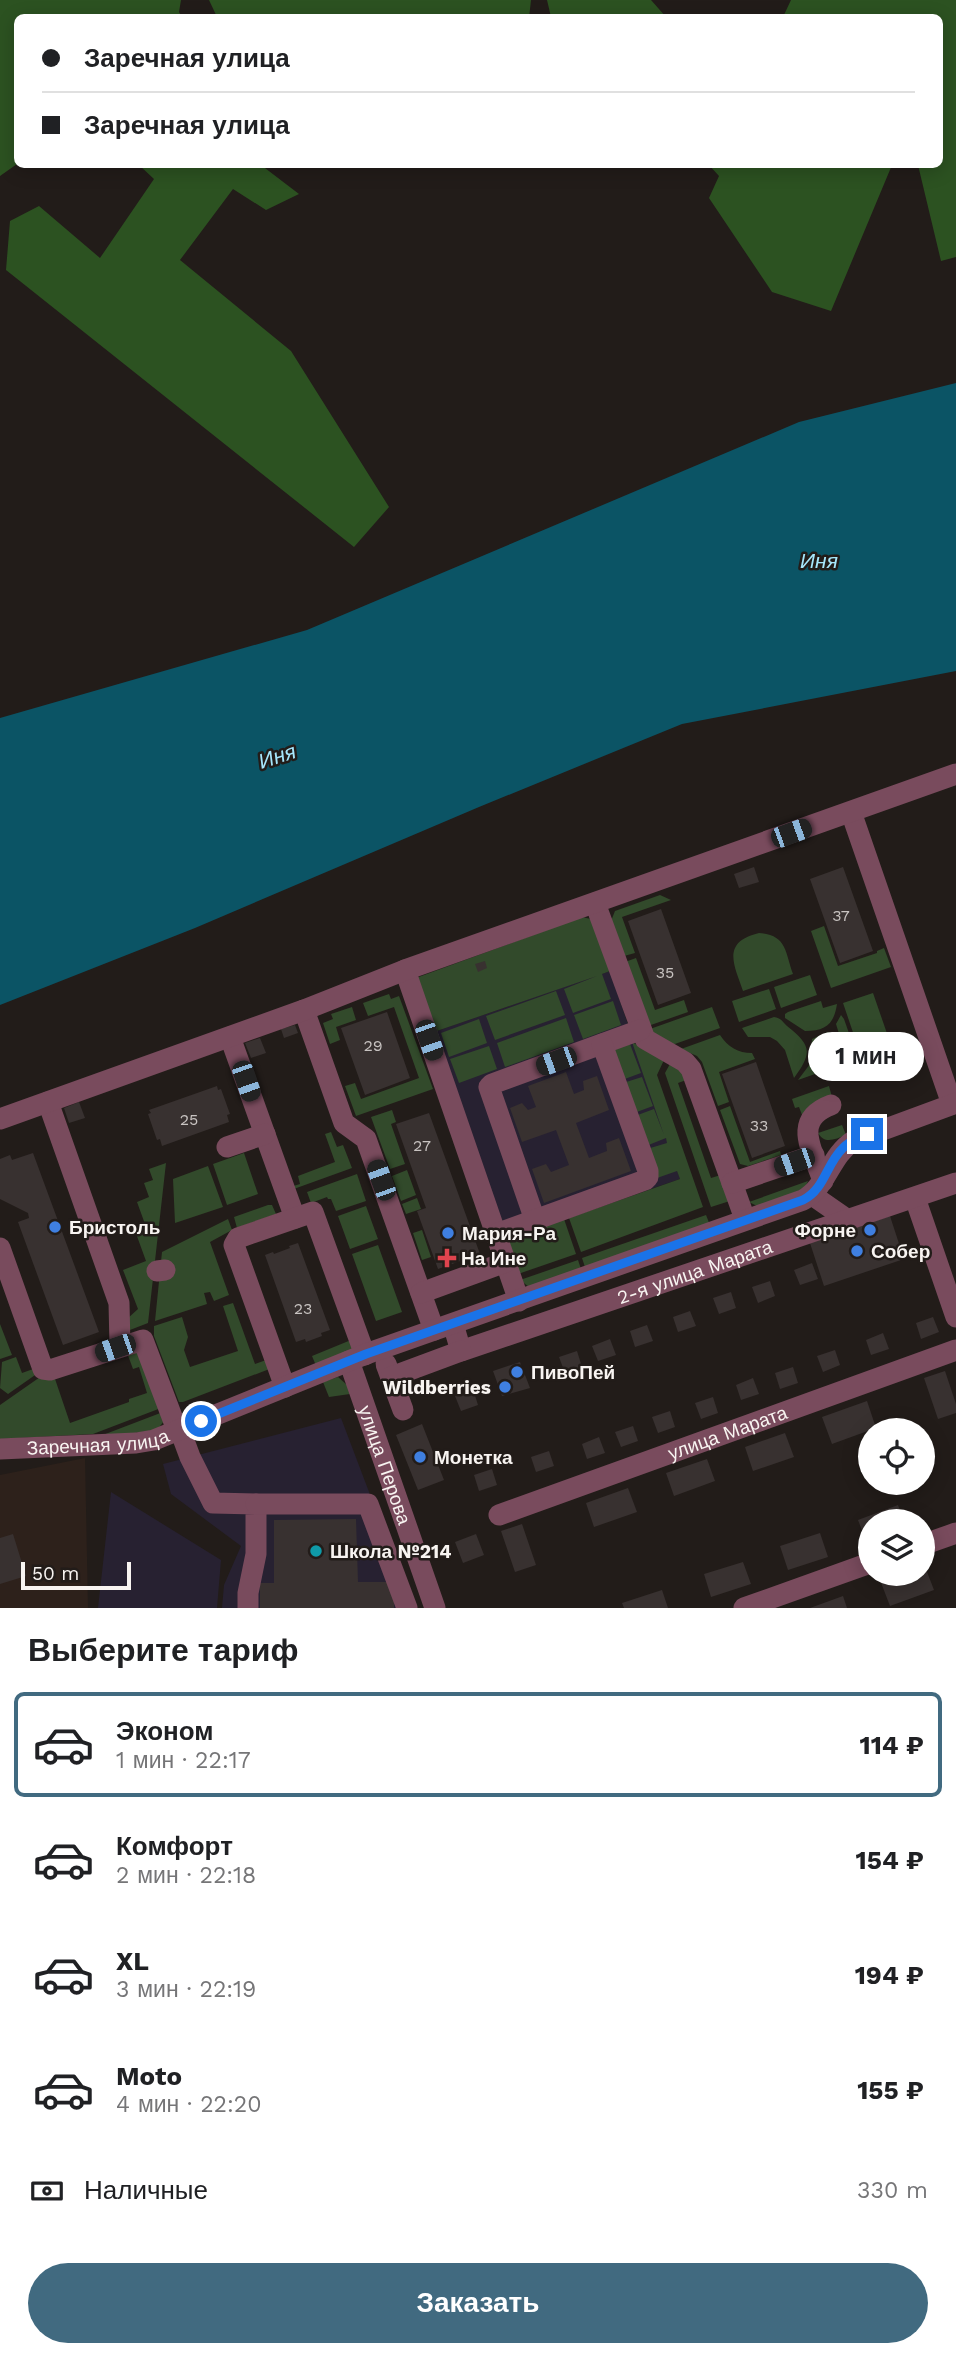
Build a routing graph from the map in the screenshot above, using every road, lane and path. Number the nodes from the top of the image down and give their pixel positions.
1 (956, 774) edge
2 (851, 812) junction
3 (595, 903) junction
4 (405, 970) junction
5 (304, 1010) junction
6 (640, 1030) junction
7 (230, 1037) junction
8 (602, 1044) junction
9 (48, 1102) junction
10 (954, 1103) edge
11 (831, 1105) dead end
12 (0, 1119) edge
13 (265, 1133) junction
14 (227, 1147) dead end
15 (814, 1155) junction
16 (732, 1183) junction
17 (956, 1183) edge
18 (818, 1188) junction
19 (915, 1198) junction
20 (295, 1217) junction
21 (745, 1219) junction
22 (536, 1220) junction
23 (848, 1220) junction
24 (496, 1234) junction
25 (0, 1248) edge
26 (506, 1262) junction
27 (421, 1293) junction
28 (519, 1301) junction
29 (956, 1317) edge
30 (444, 1327) junction
31 (120, 1346) junction
32 (956, 1350) edge
33 (461, 1351) junction
34 (365, 1355) junction
35 (391, 1377) junction
36 (285, 1387) junction
37 (403, 1410) dead end
38 (178, 1430) junction
39 (0, 1449) edge
40 (256, 1504) junction
41 (499, 1515) dead end
42 (956, 1533) edge
43 (935, 1540) edge
44 (858, 1567) edge
45 (248, 1608) edge
46 (407, 1608) edge
47 (435, 1608) edge
48 (744, 1608) edge

1 - 2 street
2 - 3 street
2 - 10 street
3 - 4 street
3 - 6 street
4 - 5 street
4 - 24 street
5 - 7 street
5 - 27 street
6 - 8 street
6 - 16 street
7 - 9 street
7 - 13 street
8 - 22 street
8 - 22 street
9 - 12 street
9 - 31 street
10 - 18 street
11 - 15 street
13 - 14 street
13 - 20 street
15 - 16 street
15 - 18 street
16 - 21 street
17 - 19 street, 2-я улица Марата
18 - 21 street, Заречная улица
18 - 23 street
19 - 23 street, 2-я улица Марата
19 - 29 street
20 - 34 street
20 - 36 street
21 - 28 street, Заречная улица
22 - 24 street
23 - 33 street, 2-я улица Марата
24 - 26 street
25 - 31 street
26 - 27 street
26 - 28 street
27 - 30 street
28 - 30 street, Заречная улица
30 - 33 street
30 - 34 street, Заречная улица
31 - 38 street
32 - 41 street, улица Марата
33 - 35 street, 2-я улица Марата
34 - 35 street
34 - 36 street, Заречная улица
34 - 47 street, улица Перова
35 - 37 street
36 - 38 street, Заречная улица
38 - 39 street, Заречная улица
38 - 40 street
40 - 45 street
40 - 46 street
42 - 43 street
44 - 48 street

